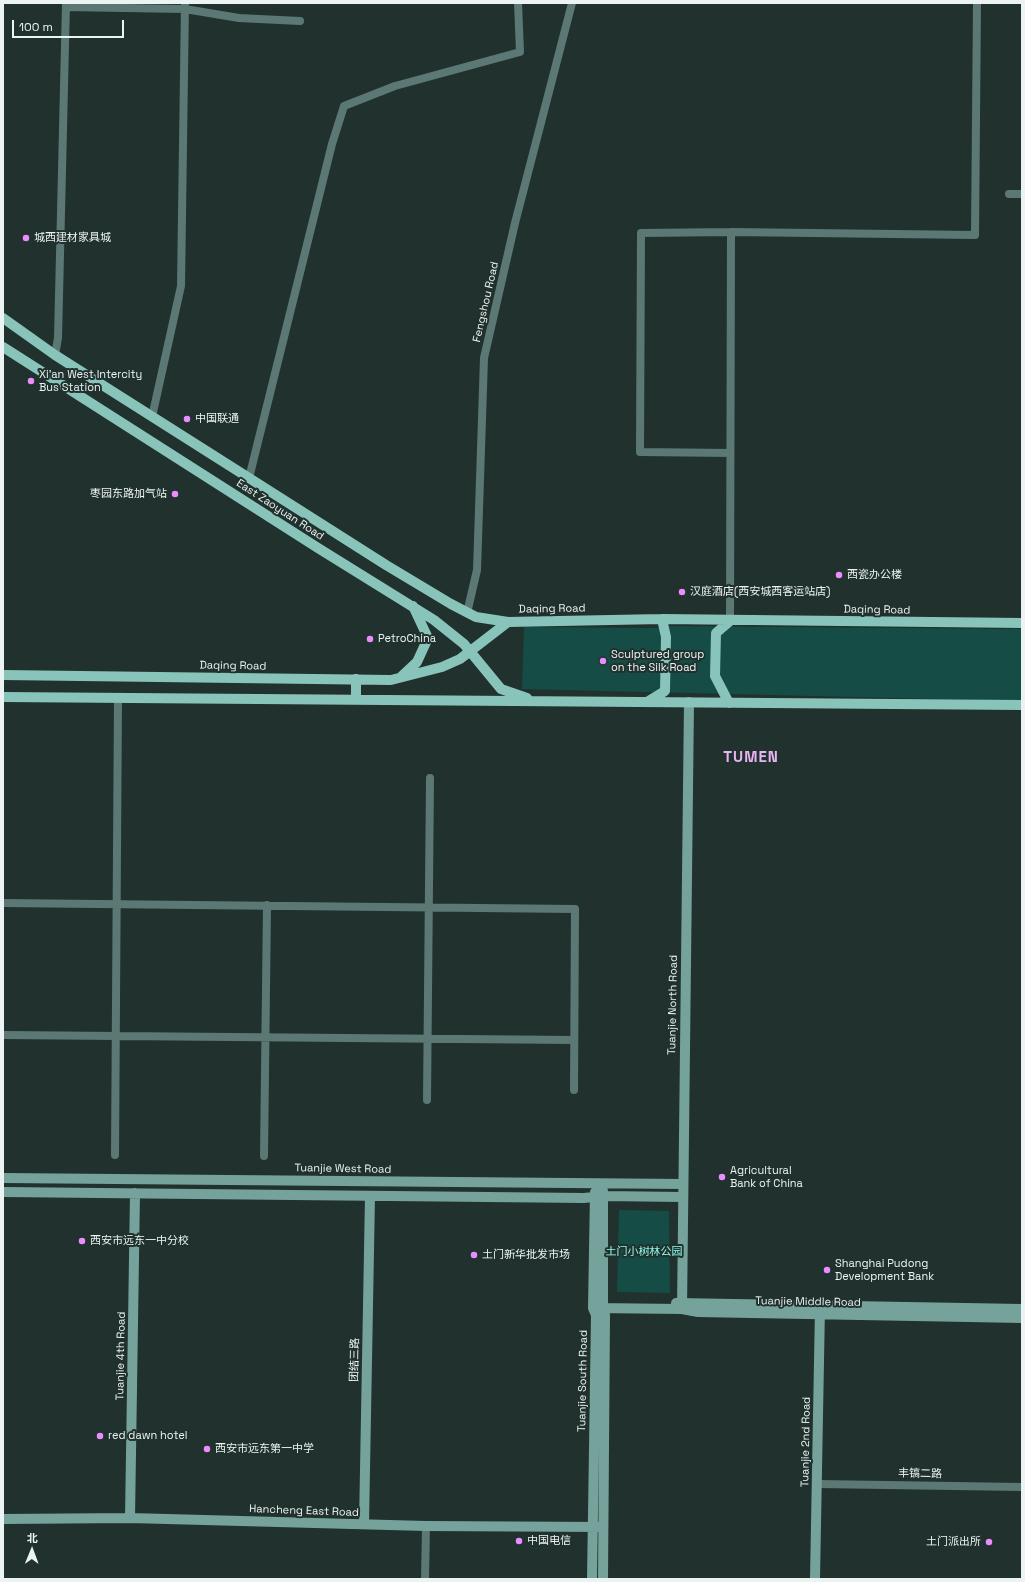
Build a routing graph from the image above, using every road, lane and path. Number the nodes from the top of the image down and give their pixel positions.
1 (518, 3) edge
2 (572, 3) edge
3 (977, 3) edge
4 (66, 5) edge
5 (185, 6) edge
6 (300, 21) dead end
7 (1009, 194) dead end
8 (1022, 194) edge
9 (731, 232) junction
10 (3, 318) edge
11 (3, 347) edge
12 (55, 355) junction
13 (152, 417) junction
14 (730, 453) junction
15 (249, 478) junction
16 (413, 606) junction
17 (467, 613) junction
18 (662, 619) junction
19 (730, 621) junction
20 (508, 622) junction
21 (1022, 624) edge
22 (470, 652) junction
23 (3, 675) edge
24 (399, 679) junction
25 (356, 680) junction
26 (3, 697) edge
27 (118, 698) junction
28 (356, 700) junction
29 (534, 701) junction
30 (647, 702) junction
31 (690, 702) junction
32 (729, 703) junction
33 (1022, 705) edge
34 (430, 778) dead end
35 (3, 903) edge
36 (117, 904) junction
37 (267, 905) junction
38 (429, 907) junction
39 (3, 1035) edge
40 (116, 1035) junction
41 (265, 1037) junction
42 (427, 1038) junction
43 (574, 1040) junction
44 (574, 1090) dead end
45 (427, 1100) dead end
46 (115, 1155) dead end
47 (264, 1156) dead end
48 (3, 1178) edge
49 (599, 1184) junction
50 (682, 1184) junction
51 (3, 1192) edge
52 (135, 1193) junction
53 (370, 1196) junction
54 (599, 1197) junction
55 (682, 1197) junction
56 (598, 1305) junction
57 (682, 1306) junction
58 (1022, 1309) edge
59 (820, 1310) junction
60 (1022, 1318) edge
61 (817, 1484) junction
62 (1022, 1487) edge
63 (130, 1518) junction
64 (3, 1519) edge
65 (364, 1524) junction
66 (426, 1526) junction
67 (593, 1527) junction
68 (603, 1527) junction
69 (424, 1579) edge
70 (592, 1579) edge
71 (603, 1579) edge
72 (815, 1579) edge

1 - 15 street
2 - 17 street, Fengshou Road
3 - 9 street
4 - 5 street
4 - 12 street
5 - 6 street
5 - 13 street
7 - 8 street
9 - 14 street
9 - 14 street
10 - 12 main road, East Zaoyuan Road
11 - 16 main road, East Zaoyuan Road
12 - 13 main road, East Zaoyuan Road
13 - 15 main road, East Zaoyuan Road
14 - 19 street
15 - 17 main road, East Zaoyuan Road
16 - 22 main road, East Zaoyuan Road
16 - 24 main road
17 - 20 main road, East Zaoyuan Road
18 - 19 main road, Daqing Road
18 - 20 main road, Daqing Road
18 - 30 main road
19 - 21 main road, Daqing Road
19 - 32 main road
20 - 22 main road, Daqing Road
22 - 24 main road, Daqing Road
22 - 29 main road, East Zaoyuan Road
23 - 25 main road, Daqing Road
24 - 25 main road, Daqing Road
25 - 28 main road
26 - 27 main road
27 - 28 main road
27 - 36 street
28 - 29 main road
29 - 30 main road
30 - 31 main road
31 - 32 main road
31 - 50 street, Tuanjie North Road
32 - 33 main road
34 - 38 street
35 - 36 street
36 - 37 street
36 - 40 street
37 - 38 street
37 - 41 street
38 - 42 street
38 - 43 street
39 - 40 street
40 - 41 street
40 - 46 street
41 - 42 street
41 - 47 street
42 - 43 street
42 - 45 street
43 - 44 street
48 - 49 street, Tuanjie West Road
49 - 50 street, Tuanjie West Road
49 - 54 street, Tuanjie South Road
50 - 55 street, Tuanjie North Road
51 - 52 street
52 - 53 street
52 - 63 street, Tuanjie 4th Road
53 - 54 street
53 - 65 street, 团结三路
54 - 55 street
54 - 56 street, Tuanjie South Road
55 - 57 street, Tuanjie North Road
56 - 57 street, Tuanjie Middle Road
56 - 67 street, Tuanjie South Road
56 - 68 street, Tuanjie South Road
57 - 59 street, Tuanjie Middle Road
58 - 59 street, Tuanjie Middle Road
59 - 60 street, Tuanjie Middle Road
59 - 61 street, Tuanjie 2nd Road
61 - 62 street, 丰镐二路
61 - 72 street, Tuanjie 2nd Road
63 - 64 street, Hancheng East Road
63 - 65 street, Hancheng East Road
65 - 66 street, Hancheng East Road
66 - 67 street, Hancheng East Road
66 - 69 street
67 - 68 street, Hancheng East Road
67 - 70 street, Tuanjie South Road
68 - 71 street, Tuanjie South Road

